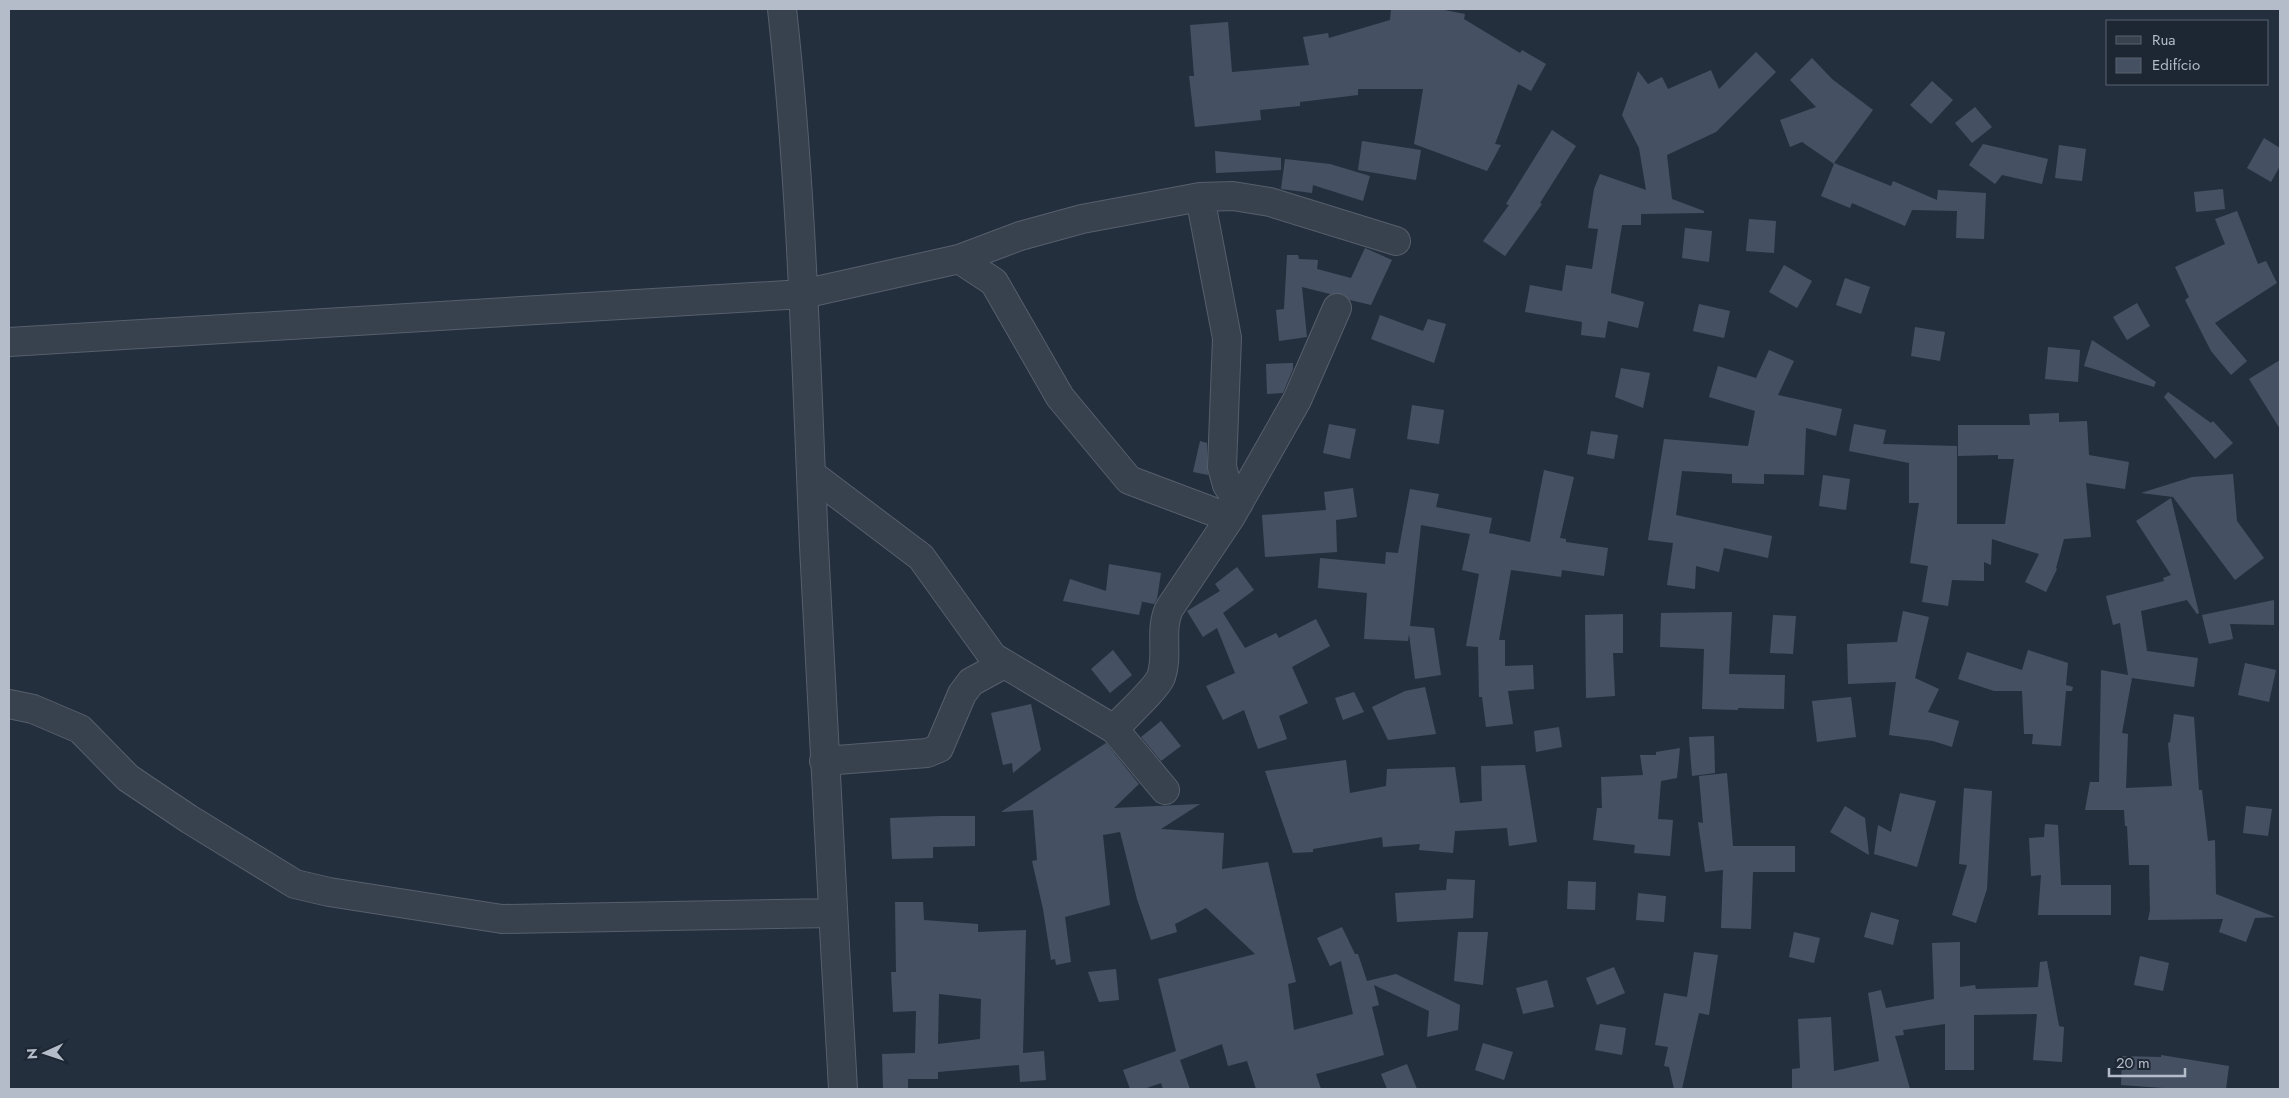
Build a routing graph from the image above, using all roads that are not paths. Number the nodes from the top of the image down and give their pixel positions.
1 (782, 9) edge
2 (1200, 198) junction
3 (1396, 242) dead end
4 (959, 259) junction
5 (803, 294) junction
6 (1337, 308) dead end
7 (9, 342) edge
8 (811, 474) junction
9 (1235, 510) junction
10 (1004, 664) junction
11 (9, 704) edge
12 (1114, 729) junction
13 (824, 761) junction
14 (1165, 790) dead end
15 (833, 913) junction
16 (843, 1089) edge

1 - 5 street
2 - 3 street
2 - 4 street
2 - 9 street
4 - 5 street
4 - 9 street
5 - 7 street
5 - 8 street
6 - 9 street
8 - 10 street
8 - 13 street
9 - 12 street
10 - 12 street
10 - 13 street
11 - 15 street
12 - 14 street
13 - 15 street
15 - 16 street

